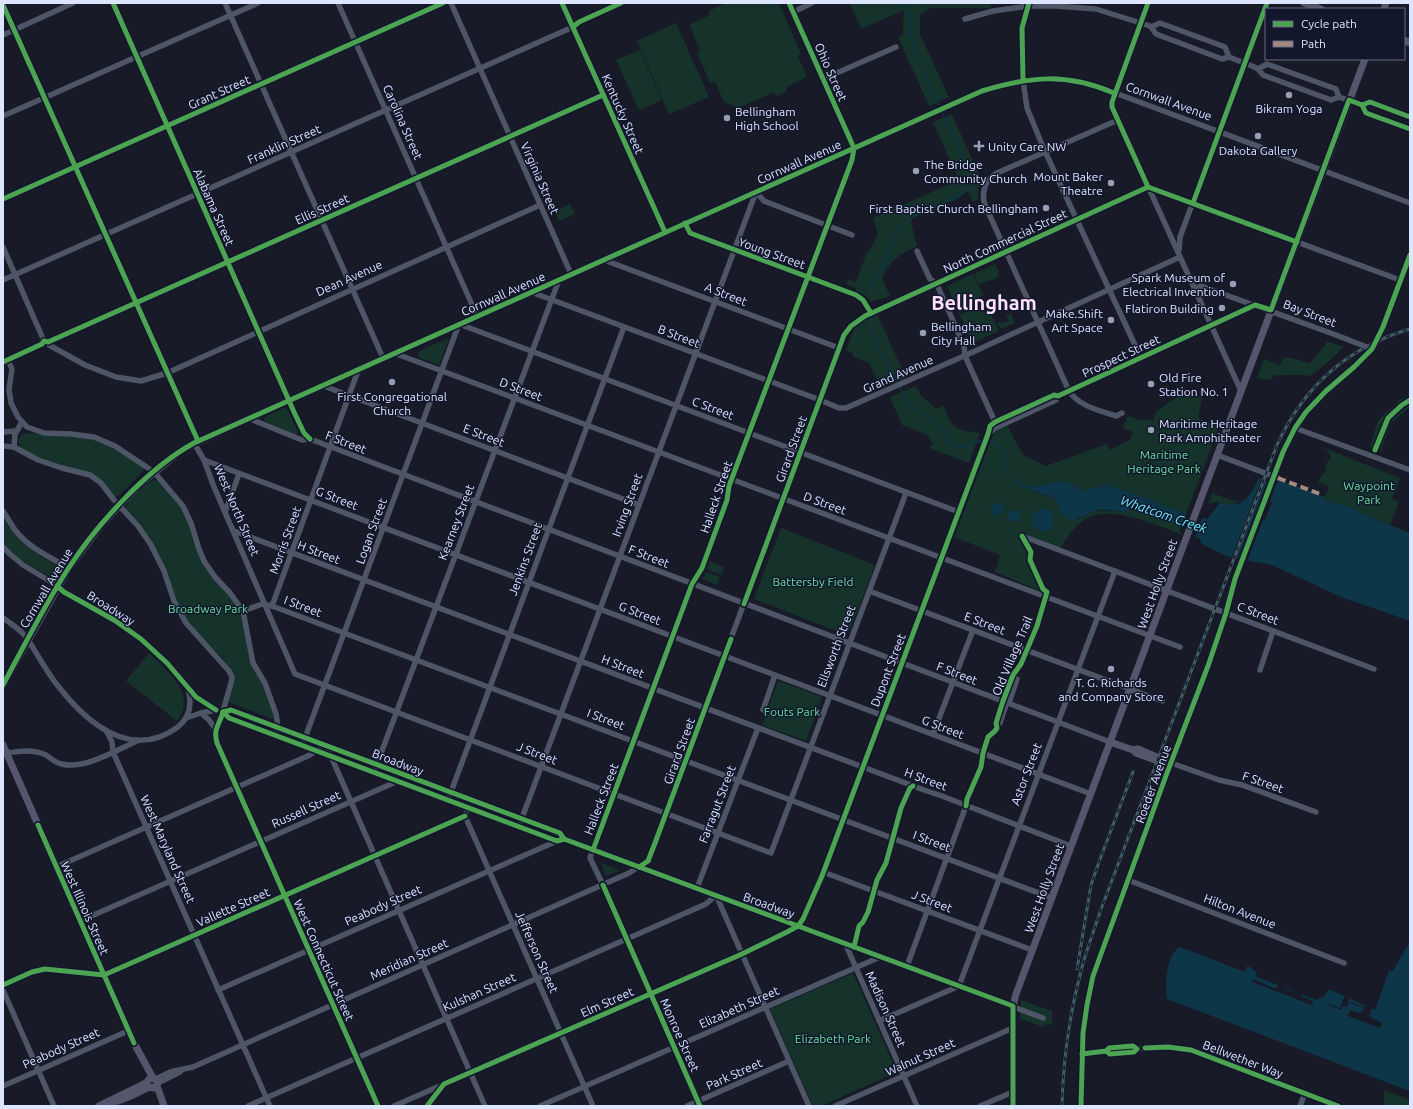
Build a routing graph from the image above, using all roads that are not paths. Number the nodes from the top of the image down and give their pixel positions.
1 (73, 3) edge
2 (113, 3) edge
3 (225, 3) edge
4 (258, 3) edge
5 (338, 3) edge
6 (443, 3) edge
7 (451, 3) edge
8 (562, 3) edge
9 (789, 3) edge
10 (812, 3) edge
11 (1148, 3) edge
12 (1304, 3) edge
13 (1029, 4) edge
14 (3, 5) edge
15 (1317, 8) edge
16 (1265, 9) edge
17 (793, 12) junction
18 (231, 15) junction
19 (966, 19) dead end
20 (1140, 22) junction
21 (573, 27) junction
22 (1152, 27) junction
23 (14, 30) junction
24 (3, 35) edge
25 (356, 42) junction
26 (896, 47) dead end
27 (137, 57) junction
28 (1229, 57) junction
29 (1365, 60) edge
30 (1245, 64) junction
31 (480, 68) junction
32 (1258, 69) junction
33 (823, 79) junction
34 (1023, 80) junction
35 (261, 84) junction
36 (1114, 93) junction
37 (603, 95) junction
38 (1339, 97) junction
39 (45, 98) junction
40 (1349, 100) junction
41 (1362, 105) junction
42 (386, 110) junction
43 (3, 116) edge
44 (1410, 117) edge
45 (1118, 120) junction
46 (167, 126) junction
47 (1410, 129) edge
48 (1219, 132) junction
49 (510, 136) junction
50 (854, 148) junction
51 (292, 152) junction
52 (1045, 152) junction
53 (75, 167) junction
54 (1323, 170) junction
55 (416, 178) junction
56 (1148, 187) junction
57 (756, 192) junction
58 (197, 194) junction
59 (3, 199) edge
60 (1193, 203) junction
61 (1410, 203) edge
62 (540, 205) junction
63 (1077, 219) junction
64 (322, 220) junction
65 (685, 224) junction
66 (827, 226) junction
67 (665, 232) junction
68 (106, 234) junction
69 (852, 235) dead end
70 (1296, 242) junction
71 (3, 247) edge
72 (447, 247) junction
73 (735, 250) junction
74 (917, 251) dead end
75 (1005, 252) junction
76 (1410, 255) edge
77 (1180, 257) junction
78 (604, 260) junction
79 (228, 262) junction
80 (571, 274) junction
81 (15, 275) junction
82 (808, 277) junction
83 (3, 280) edge
84 (559, 280) junction
85 (1400, 280) junction
86 (936, 283) junction
87 (352, 289) junction
88 (1194, 289) junction
89 (1109, 290) junction
90 (531, 292) junction
91 (551, 300) junction
92 (715, 301) junction
93 (136, 303) junction
94 (1255, 305) junction
95 (1271, 310) junction
96 (871, 313) junction
97 (478, 316) junction
98 (1039, 322) junction
99 (459, 324) junction
100 (1211, 325) junction
101 (624, 327) junction
102 (788, 329) junction
103 (258, 331) junction
104 (46, 343) junction
105 (840, 348) junction
106 (1372, 349) junction
107 (532, 352) junction
108 (394, 353) junction
109 (696, 354) junction
110 (965, 356) junction
111 (383, 358) junction
112 (1141, 358) junction
113 (6, 361) edge
114 (359, 368) junction
115 (442, 371) junction
116 (167, 373) junction
117 (604, 379) junction
118 (769, 381) junction
119 (321, 385) junction
120 (1069, 391) junction
121 (1241, 391) junction
122 (349, 396) junction
123 (514, 398) junction
124 (289, 400) junction
125 (820, 400) junction
126 (676, 406) junction
127 (1122, 413) dead end
128 (248, 418) junction
129 (22, 422) junction
130 (422, 424) junction
131 (997, 424) junction
132 (587, 425) junction
133 (1297, 425) junction
134 (16, 431) junction
135 (3, 432) edge
136 (749, 434) junction
137 (310, 439) junction
138 (196, 442) junction
139 (3, 446) edge
140 (14, 447) junction
141 (330, 448) junction
142 (495, 451) junction
143 (659, 452) junction
144 (800, 453) junction
145 (1217, 455) junction
146 (204, 460) junction
147 (1410, 470) edge
148 (154, 472) junction
149 (239, 474) junction
150 (403, 475) junction
151 (1275, 477) junction
152 (567, 478) junction
153 (732, 480) junction
154 (906, 493) junction
155 (783, 499) junction
156 (311, 501) junction
157 (475, 503) junction
158 (639, 505) junction
159 (119, 506) junction
160 (3, 511) edge
161 (225, 512) junction
162 (959, 512) junction
163 (384, 528) junction
164 (548, 530) junction
165 (234, 532) junction
166 (1022, 536) dead end
167 (889, 538) junction
168 (3, 547) edge
169 (292, 554) junction
170 (456, 555) junction
171 (620, 557) junction
172 (942, 558) junction
173 (69, 568) junction
174 (1114, 571) junction
175 (364, 580) junction
176 (528, 582) junction
177 (692, 584) junction
178 (57, 586) junction
179 (1166, 590) junction
180 (869, 591) junction
181 (265, 604) junction
182 (744, 604) junction
183 (272, 606) junction
184 (436, 607) junction
185 (600, 609) junction
186 (243, 611) junction
187 (922, 611) junction
188 (1226, 613) junction
189 (1098, 616) junction
190 (3, 618) edge
191 (973, 630) junction
192 (1273, 630) junction
193 (344, 633) junction
194 (509, 635) junction
195 (1150, 636) junction
196 (673, 637) junction
197 (28, 639) junction
198 (849, 643) junction
199 (1180, 647) dead end
200 (725, 656) junction
201 (416, 660) junction
202 (580, 662) junction
203 (902, 663) junction
204 (1374, 668) dead end
205 (1078, 670) junction
206 (1260, 670) dead end
207 (295, 674) joint
208 (776, 675) junction
209 (1017, 679) dead end
210 (954, 682) junction
211 (3, 685) edge
212 (325, 685) junction
213 (490, 687) junction
214 (188, 688) junction
215 (653, 689) junction
216 (1130, 689) junction
217 (830, 696) junction
218 (1162, 701) dead end
219 (1008, 703) junction
220 (705, 708) junction
221 (216, 710) junction
222 (763, 710) dead end
223 (223, 712) junction
224 (397, 712) junction
225 (201, 713) junction
226 (561, 714) junction
227 (882, 715) junction
228 (186, 718) junction
229 (1000, 722) dead end
230 (1058, 722) junction
231 (278, 727) junction
232 (215, 728) junction
233 (758, 728) junction
234 (107, 732) junction
235 (933, 734) junction
236 (275, 735) junction
237 (305, 738) junction
238 (139, 740) junction
239 (470, 740) junction
240 (634, 741) junction
241 (1110, 742) junction
242 (3, 745) edge
243 (326, 745) junction
244 (302, 746) junction
245 (810, 748) junction
246 (317, 751) junction
247 (113, 752) junction
248 (6, 753) junction
249 (331, 756) junction
250 (686, 761) junction
251 (1171, 763) junction
252 (377, 764) junction
253 (541, 766) junction
254 (863, 767) junction
255 (374, 772) junction
256 (1038, 774) junction
257 (409, 776) junction
258 (738, 780) junction
259 (398, 781) junction
260 (237, 788) junction
261 (450, 792) junction
262 (614, 794) junction
263 (1090, 794) junction
264 (448, 800) junction
265 (790, 800) junction
266 (351, 802) junction
267 (966, 806) junction
268 (468, 808) junction
269 (1316, 812) dead end
270 (666, 813) junction
271 (465, 816) junction
272 (522, 818) junction
273 (843, 819) junction
274 (519, 826) junction
275 (1019, 826) junction
276 (147, 827) junction
277 (718, 833) junction
278 (564, 839) junction
279 (260, 841) junction
280 (557, 841) junction
281 (1071, 846) junction
282 (593, 850) junction
283 (771, 853) joint
284 (375, 856) junction
285 (947, 858) junction
286 (56, 867) junction
287 (639, 867) junction
288 (489, 871) junction
289 (823, 872) junction
290 (999, 878) junction
291 (1128, 880) junction
292 (170, 881) junction
293 (603, 885) junction
294 (697, 888) junction
295 (284, 895) junction
296 (716, 895) junction
297 (1052, 898) junction
298 (399, 910) junction
299 (927, 911) junction
300 (80, 920) junction
301 (513, 925) junction
302 (798, 926) junction
303 (980, 930) junction
304 (194, 935) junction
305 (627, 939) junction
306 (845, 943) junction
307 (309, 950) junction
308 (1032, 950) junction
309 (742, 954) junction
310 (880, 956) junction
311 (1344, 963) dead end
312 (423, 965) junction
313 (906, 966) junction
314 (856, 967) junction
315 (104, 975) junction
316 (536, 979) junction
317 (3, 985) edge
318 (959, 986) junction
319 (3, 990) edge
320 (218, 990) junction
321 (651, 994) junction
322 (333, 1005) junction
323 (1013, 1006) junction
324 (765, 1007) junction
325 (447, 1018) junction
326 (1043, 1018) dead end
327 (879, 1021) junction
328 (1013, 1028) junction
329 (128, 1031) junction
330 (560, 1033) junction
331 (242, 1045) junction
332 (674, 1047) junction
333 (1082, 1054) junction
334 (356, 1058) junction
335 (789, 1061) junction
336 (38, 1070) junction
337 (470, 1072) junction
338 (903, 1076) junction
339 (152, 1083) junction
340 (444, 1084) junction
341 (3, 1086) edge
342 (584, 1087) junction
343 (1013, 1092) junction
344 (1305, 1093) junction
345 (266, 1098) junction
346 (699, 1104) edge
347 (54, 1106) edge
348 (99, 1106) edge
349 (160, 1106) edge
350 (164, 1106) edge
351 (248, 1106) edge
352 (270, 1106) edge
353 (378, 1106) edge
354 (394, 1106) edge
355 (427, 1106) edge
356 (485, 1106) edge
357 (540, 1106) edge
358 (593, 1106) edge
359 (687, 1106) edge
360 (809, 1106) edge
361 (835, 1106) edge
362 (917, 1106) edge
363 (980, 1106) edge
364 (1013, 1106) edge
365 (1081, 1106) edge
366 (1300, 1106) edge
367 (1338, 1106) edge

1 - 23 street
2 - 27 main road, Alabama Street
3 - 18 street
4 - 18 street
5 - 25 street, Carolina Street
6 - 25 street, Grant Street
7 - 31 street, Virginia Street
8 - 21 street, Kentucky Street
9 - 17 street, Ohio Street
10 - 17 street
11 - 20 street
12 - 15 main road
13 - 19 street
13 - 20 street
13 - 34 street
14 - 23 street, West North Street
16 - 30 street
17 - 33 street, Ohio Street
18 - 27 street
18 - 35 street
20 - 22 street
20 - 36 street
21 - 31 street, Franklin Street
21 - 37 street, Kentucky Street
22 - 28 street
22 - 28 street
23 - 24 street
23 - 39 street, West North Street
25 - 35 street, Grant Street
25 - 42 street, Carolina Street
26 - 33 street
27 - 39 street
27 - 46 main road, Alabama Street
28 - 30 street
29 - 40 main road, West Holly Street
30 - 32 street
30 - 48 street
31 - 42 street, Franklin Street
31 - 49 street, Virginia Street
32 - 38 street
32 - 38 street
33 - 50 street, Ohio Street
34 - 36 street, Cornwall Avenue
34 - 50 street, Cornwall Avenue
34 - 52 street
35 - 46 street, Grant Street
35 - 51 street
36 - 45 street
36 - 48 street, Cornwall Avenue
37 - 49 street, Ellis Street
37 - 67 street, Kentucky Street
38 - 40 street
39 - 43 street
39 - 53 street, West North Street
40 - 41 street
40 - 54 main road, West Holly Street
41 - 44 street
41 - 47 street
42 - 51 street, Franklin Street
42 - 55 street, Carolina Street
45 - 52 street
45 - 56 street
46 - 53 street, Grant Street
46 - 58 main road, Alabama Street
48 - 54 street, Cornwall Avenue
48 - 60 street
49 - 55 street, Ellis Street
49 - 62 street, Virginia Street
50 - 57 street, Cornwall Avenue
50 - 66 street, Halleck Street
51 - 58 street, Franklin Street
51 - 64 street
52 - 63 street
52 - 75 street
53 - 59 street, Grant Street
53 - 68 street, West North Street
54 - 61 street, Cornwall Avenue
54 - 70 main road, West Holly Street
55 - 64 street, Ellis Street
55 - 72 street, Carolina Street
56 - 60 street
56 - 63 street, North Commercial Street
56 - 77 street
57 - 65 street, Cornwall Avenue
57 - 66 street
57 - 73 street, Irving Street
58 - 68 street, Franklin Street
58 - 79 main road, Alabama Street
60 - 70 street
60 - 77 street
62 - 72 street, Dean Avenue
62 - 80 street, Virginia Street
63 - 75 street, North Commercial Street
63 - 89 street
64 - 79 street, Ellis Street
64 - 87 street
65 - 67 street, Cornwall Avenue
65 - 73 street, Young Street
66 - 69 street
66 - 82 street, Halleck Street
67 - 78 street, Cornwall Avenue
68 - 81 street, Franklin Street
68 - 93 street, West North Street
70 - 85 street
70 - 95 main road, West Holly Street
71 - 81 street
72 - 87 street, Dean Avenue
72 - 97 street, Carolina Street
73 - 82 street, Young Street
73 - 92 street, Irving Street
74 - 86 street
75 - 86 street, North Commercial Street
75 - 98 street
76 - 85 main road, Roeder Avenue
77 - 88 street
77 - 89 street, Grand Avenue
78 - 80 street, Cornwall Avenue
78 - 92 street, A Street
79 - 93 street, Ellis Street
79 - 103 main road, Alabama Street
80 - 84 street, Cornwall Avenue
81 - 83 street, Franklin Street
81 - 104 street
82 - 96 street, Young Street
82 - 102 street, Halleck Street
84 - 90 street, Cornwall Avenue
84 - 91 street, Kearney Street
85 - 106 main road, Roeder Avenue, bridge
86 - 96 street, North Commercial Street
86 - 110 street
87 - 103 street, Dean Avenue
87 - 111 street
88 - 94 street, Bay Street
88 - 100 street
89 - 98 street, Grand Avenue
89 - 112 street
90 - 91 street, B Street
90 - 97 street, Cornwall Avenue
91 - 101 street, B Street
91 - 107 street, Kearney Street
92 - 102 street, A Street
92 - 109 street, Irving Street
93 - 104 street, Ellis Street
93 - 116 street, West North Street
94 - 95 street, Bay Street
94 - 100 street, Prospect Street
95 - 106 street, Bay Street, bridge
95 - 121 main road, West Holly Street
96 - 105 street, Girard Street
97 - 99 street, Cornwall Avenue
98 - 110 street, Grand Avenue
98 - 120 street
99 - 107 street, C Street
99 - 108 street, Cornwall Avenue
99 - 115 street, Logan Street
100 - 112 street, Prospect Street
100 - 121 street
101 - 109 street, B Street
101 - 117 street, Jenkins Street
102 - 105 street, A Street
102 - 118 street, Halleck Street
103 - 116 street, Dean Avenue
103 - 124 main road, Alabama Street
104 - 113 street, Ellis Street
104 - 116 street, Dean Avenue
105 - 125 street, Girard Street
106 - 133 main road, Roeder Avenue
107 - 117 street, C Street
107 - 123 street, Kearney Street
108 - 111 street, Cornwall Avenue
108 - 115 street, D Street
109 - 118 street, B Street
109 - 126 street, Irving Street
110 - 125 street, Grand Avenue
110 - 131 street
111 - 114 street, Cornwall Avenue
112 - 120 street, Prospect Street
113 - 129 street
114 - 119 street, Cornwall Avenue
114 - 122 street, Morris Street
115 - 123 street, D Street
115 - 130 street, Logan Street
116 - 138 street, West North Street
117 - 126 street, C Street
117 - 132 street, Jenkins Street
118 - 125 street, B Street
118 - 136 street, Halleck Street
119 - 122 street, E Street
119 - 124 street, Cornwall Avenue
120 - 127 street
120 - 131 street, Prospect Street
121 - 145 main road, West Holly Street
122 - 130 street, E Street
122 - 141 street, Morris Street
123 - 132 street, D Street
123 - 142 street, Kearney Street
124 - 128 main road, Cornwall Avenue
124 - 137 street, Alabama Street
125 - 144 street, Girard Street
126 - 136 street, C Street
126 - 143 street, Irving Street
128 - 137 street, F Street
128 - 138 main road, Cornwall Avenue
129 - 134 street
129 - 148 street
130 - 142 street, E Street
130 - 150 street, Logan Street
131 - 162 street, Dupont Street
132 - 143 street, D Street
132 - 152 street, Jenkins Street
133 - 147 street
133 - 151 main road, Roeder Avenue
134 - 135 street
134 - 140 street
136 - 144 street, C Street
136 - 153 street, Halleck Street
137 - 141 street, F Street
138 - 146 street, West North Street
138 - 148 main road, Cornwall Avenue
139 - 140 street
140 - 159 street
141 - 150 street, F Street
141 - 156 street, Morris Street
142 - 152 street, E Street
142 - 157 street, Kearney Street
143 - 153 street, D Street
143 - 158 street, Irving Street
144 - 154 street, C Street
144 - 155 street, Girard Street
145 - 151 street
145 - 179 main road, West Holly Street
146 - 149 street, G Street
146 - 161 street, West North Street
148 - 159 main road, Cornwall Avenue
148 - 186 street
149 - 156 street, G Street
149 - 161 street
150 - 157 street, F Street
150 - 163 street, Logan Street
151 - 188 main road, Roeder Avenue
152 - 158 street, E Street
152 - 164 street, Jenkins Street
153 - 155 street, D Street
153 - 177 street, Halleck Street
154 - 162 street, C Street
154 - 167 street, Ellsworth Street
155 - 167 street, D Street
155 - 182 street, Girard Street
156 - 163 street, G Street
156 - 169 street, Morris Street
157 - 164 street, F Street
157 - 170 street, Kearney Street
158 - 171 street, Irving Street
159 - 173 main road, Cornwall Avenue
159 - 223 street
160 - 173 street
161 - 165 street, West North Street
162 - 172 street, Dupont Street
163 - 170 street, G Street
163 - 175 street, Logan Street
164 - 171 street, F Street
164 - 176 street, Jenkins Street
165 - 169 street, H Street
165 - 181 street, West North Street
166 - 174 street, C Street
167 - 172 street, D Street
167 - 180 street, Ellsworth Street
168 - 178 street, Broadway
169 - 175 street, H Street
169 - 183 street, Morris Street
170 - 176 street, G Street
170 - 184 street, Kearney Street
171 - 177 street, F Street
171 - 185 street, Irving Street
172 - 187 street, Dupont Street
172 - 189 street, D Street
173 - 178 main road, Cornwall Avenue
174 - 179 street, C Street
174 - 189 street, Astor Street
175 - 184 street, H Street
175 - 193 street, Logan Street
176 - 185 street, G Street
176 - 194 street, Jenkins Street
177 - 182 street, F Street
177 - 196 street, Halleck Street
178 - 197 main road, Cornwall Avenue
178 - 214 street, Broadway
179 - 188 street, C Street
179 - 195 main road, West Holly Street
180 - 187 street, E Street
180 - 198 street, Ellsworth Street
181 - 183 street, I Street
181 - 186 street, I Street
181 - 207 street, West North Street
182 - 198 street, F Street
182 - 200 street, Girard Street
183 - 193 street, I Street
184 - 194 street, H Street
184 - 201 street, Kearney Street
185 - 196 street, G Street
185 - 202 street, Irving Street
186 - 231 street
187 - 191 street, E Street
187 - 203 street, Dupont Street
188 - 192 street, C Street
188 - 251 main road, Roeder Avenue
189 - 195 street, D Street
189 - 205 street, Astor Street
190 - 197 street
191 - 205 street, E Street
191 - 210 street
192 - 204 street, C Street
192 - 206 street
193 - 201 street, I Street
193 - 212 street, Logan Street
194 - 202 street, H Street
194 - 213 street, Jenkins Street
195 - 199 street, D Street
195 - 216 main road, West Holly Street
196 - 200 street, G Street
196 - 215 street, Halleck Street
197 - 211 main road, Cornwall Avenue
197 - 234 street
198 - 203 street, F Street
198 - 217 street, Ellsworth Street
200 - 208 street, G Street
200 - 220 street, Girard Street
201 - 213 street, I Street
201 - 224 street, Kearney Street
202 - 215 street, H Street
202 - 226 street, Irving Street
203 - 210 street, F Street
203 - 227 street, Dupont Street
205 - 216 street, E Street
205 - 230 street, Astor Street
207 - 212 street, J Street
208 - 217 street, G Street
208 - 222 street
209 - 219 street
210 - 219 street, F Street
210 - 235 street
212 - 224 street, J Street
212 - 237 street, Logan Street
213 - 226 street, I Street
213 - 239 street, Jenkins Street
214 - 221 street, Broadway
214 - 228 street
215 - 220 street, H Street
215 - 240 street, Halleck Street
216 - 218 street, E Street
216 - 241 main road, West Holly Street
217 - 227 street, G Street
217 - 245 street, Ellsworth Street
219 - 229 street
219 - 230 street, F Street
220 - 233 street, H Street
220 - 250 street, Girard Street
221 - 223 street, Broadway
221 - 225 street
223 - 231 street, Broadway
223 - 232 street
223 - 236 street, Broadway
224 - 239 street, J Street
224 - 252 street, Kearney Street
225 - 228 street
225 - 232 street
226 - 240 street, I Street
226 - 253 street, Irving Street
227 - 235 street, G Street
227 - 254 street, Dupont Street
228 - 238 street
230 - 241 street, F Street
230 - 256 street, Astor Street
231 - 236 street
231 - 237 street, Broadway
232 - 260 street, West Connecticut Street
233 - 245 street, H Street
233 - 258 street, Farragut Street
234 - 238 street
234 - 247 street, West Maryland Street
235 - 256 street, G Street
236 - 244 street, Broadway
237 - 243 street, Broadway
237 - 244 street, Logan Street
238 - 247 street
239 - 253 street, J Street
239 - 261 street, Jenkins Street
240 - 250 street, I Street
240 - 262 street, Halleck Street
241 - 251 main road, F Street
241 - 263 main road, West Holly Street
242 - 248 main road, West Illinois Street
243 - 246 street
243 - 249 street
243 - 252 street, Broadway
244 - 246 street, Broadway
245 - 254 street, H Street
245 - 265 street, Ellsworth Street
246 - 249 street, Broadway
246 - 260 street
247 - 248 street
247 - 276 street, West Maryland Street
248 - 286 main road, West Illinois Street
249 - 255 street, Broadway
249 - 266 street
250 - 258 street, I Street
250 - 270 street, Girard Street
251 - 269 street, F Street
251 - 291 street, Roeder Avenue
252 - 255 street, Kearney Street
252 - 257 street, Broadway
253 - 262 street, J Street
253 - 272 street, Irving Street
254 - 267 street, H Street
254 - 273 street, Dupont Street
255 - 259 street, Broadway
256 - 263 street, G Street
256 - 275 street, Astor Street
257 - 259 street, Russell Street
257 - 261 street, Broadway
258 - 265 street, I Street
258 - 277 street, Farragut Street
259 - 264 street, Broadway
259 - 266 street, Russell Street
260 - 276 street
260 - 279 street, West Connecticut Street
261 - 264 street, Jenkins Street
261 - 272 street, Broadway
262 - 270 street, J Street
262 - 282 street, Halleck Street
263 - 281 main road, West Holly Street
264 - 268 street, Broadway
265 - 273 street, I Street
265 - 283 street, Ellsworth Street
266 - 279 street, Russell Street
266 - 284 street
267 - 275 street, H Street
267 - 285 street
268 - 271 street
268 - 274 street, Broadway
270 - 277 street, J Street
270 - 287 street, Girard Street
271 - 284 street, Vallette Street
271 - 288 street, Jefferson Street
272 - 274 street, Irving Street
272 - 278 street, Broadway
273 - 285 street, I Street
273 - 289 street, Dupont Street
274 - 280 street, Broadway
275 - 281 street, H Street
275 - 290 street, Astor Street
276 - 286 street
276 - 292 street, West Maryland Street
277 - 283 street, J Street
277 - 294 street, Farragut Street
278 - 280 street
278 - 282 street, Broadway
279 - 292 street, Russell Street
279 - 295 street, West Connecticut Street
280 - 288 street, Peabody Street
281 - 297 main road, West Holly Street
282 - 287 street, Broadway
282 - 293 street, Monroe Street
284 - 295 street, Vallette Street
284 - 298 street
285 - 290 street, I Street
285 - 299 street
286 - 300 main road, West Illinois Street
287 - 293 street, Meridian Street
287 - 294 street, Broadway
288 - 298 street, Peabody Street
288 - 301 street, Jefferson Street
289 - 299 street, J Street
289 - 302 street, Dupont Street
290 - 297 street, I Street
290 - 303 street, Astor Street
291 - 311 street, Hilton Avenue
291 - 333 street, Roeder Avenue
292 - 300 street, Russell Street
292 - 304 street, West Maryland Street
293 - 301 street, Meridian Street
293 - 305 street, Monroe Street
294 - 296 street, Broadway
295 - 304 street, Vallette Street
295 - 307 street, West Connecticut Street
296 - 302 street, Broadway
296 - 305 street, Kulshan Street
296 - 309 street
297 - 308 main road, West Holly Street
298 - 307 street, Peabody Street
298 - 312 street
299 - 303 street, J Street
299 - 313 street
300 - 315 main road, West Illinois Street
301 - 312 street, Meridian Street
301 - 316 street, Jefferson Street
302 - 306 street, Broadway
302 - 309 street, Elm Street
303 - 308 street, J Street
303 - 318 street, Astor Street
304 - 315 street, Vallette Street
304 - 320 street, West Maryland Street
305 - 316 street, Kulshan Street
305 - 321 street, Monroe Street
306 - 310 street, Broadway
306 - 314 street, Madison Street
307 - 320 street, Peabody Street
307 - 322 street, West Connecticut Street
308 - 323 main road, West Holly Street
309 - 321 street, Elm Street
309 - 324 street
310 - 313 street, Broadway
310 - 314 street, Elizabeth Street
312 - 322 street, Meridian Street
312 - 325 street
313 - 318 street, Broadway
314 - 324 street, Elizabeth Street
314 - 327 street, Madison Street
315 - 317 street
315 - 329 main road, West Illinois Street
316 - 325 street, Kulshan Street
316 - 330 street, Jefferson Street
318 - 323 street, Broadway
318 - 327 street
319 - 336 street
320 - 331 street, West Maryland Street
321 - 330 street, Elm Street
321 - 332 street, Monroe Street
322 - 331 street, Meridian Street
322 - 334 street, West Connecticut Street
323 - 326 street, Broadway
323 - 328 main road, West Holly Street
324 - 332 street, Elizabeth Street
324 - 335 street
325 - 334 street, Kulshan Street
325 - 337 street
327 - 338 street, Madison Street
328 - 338 street, Walnut Street
328 - 343 main road, West Holly Street
329 - 336 street, Peabody Street
329 - 339 main road, West Illinois Street
330 - 337 street, Elm Street
330 - 342 street, Jefferson Street
331 - 339 street, Meridian Street
331 - 345 street, West Maryland Street
332 - 342 street, Elizabeth Street
332 - 346 street, Monroe Street
333 - 344 street, Bellwether Way
333 - 365 street, Roeder Avenue
334 - 345 street, Kulshan Street
334 - 353 street, West Connecticut Street
335 - 346 street, Park Street
335 - 360 street
336 - 341 street, Peabody Street
336 - 347 street
337 - 340 street, Elm Street
337 - 356 street
338 - 361 street, Walnut Street
338 - 362 street, Madison Street
339 - 348 main road, Meridian Street
339 - 349 main road, West Illinois Street
339 - 350 main road, West Illinois Street
340 - 354 street, Elm Street
340 - 355 street
342 - 357 street, Elizabeth Street
342 - 358 street, Jefferson Street
343 - 363 street
343 - 364 main road, West Holly Street
344 - 366 street
344 - 367 street, Bellwether Way
345 - 351 street, Kulshan Street
345 - 352 street, West Maryland Street
346 - 359 street, Park Street

